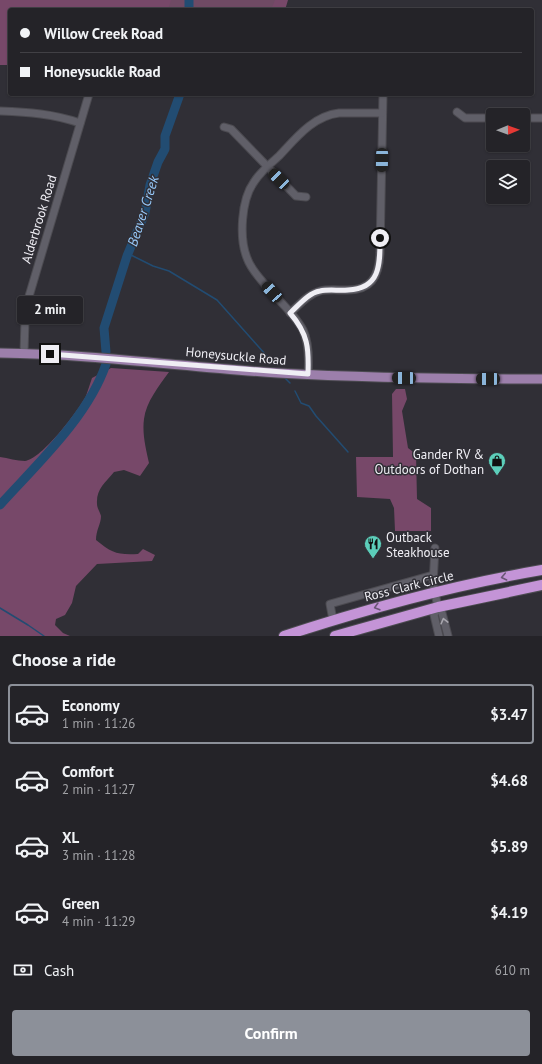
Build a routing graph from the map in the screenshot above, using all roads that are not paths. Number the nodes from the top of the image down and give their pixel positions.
1 (89, 96) edge
2 (383, 96) edge
3 (0, 111) edge
4 (457, 112) dead end
5 (382, 113) junction
6 (486, 118) edge
7 (530, 118) edge
8 (542, 118) edge
9 (80, 123) junction
10 (224, 127) dead end
11 (268, 167) junction
12 (306, 197) dead end
13 (290, 313) junction
14 (0, 352) edge
15 (24, 353) junction
16 (308, 374) junction
17 (542, 379) edge
18 (435, 548) dead end
19 (542, 570) edge
20 (433, 575) junction
21 (542, 585) edge
22 (434, 592) junction
23 (438, 607) junction
24 (333, 620) junction
25 (284, 636) edge
26 (335, 636) edge
27 (439, 636) edge
28 (448, 636) edge

1 - 9 street, Alderbrook Road
2 - 5 street
3 - 9 street
4 - 6 street
5 - 11 street
5 - 13 street
7 - 8 street
9 - 15 street, Alderbrook Road
10 - 11 street
11 - 12 street
11 - 13 street
13 - 16 street
14 - 15 main road, Honeysuckle Road
15 - 16 main road, Honeysuckle Road
16 - 17 main road, Honeysuckle Road
18 - 20 street
19 -> 22 highway, Ross Clark Circle
20 - 22 street
20 - 24 street
21 - 23 highway, Ross Clark Circle
22 - 23 street
22 -> 24 highway, Ross Clark Circle
23 - 26 highway, Ross Clark Circle
23 - 27 street
28 -> 23 street
24 - 25 highway, Ross Clark Circle

